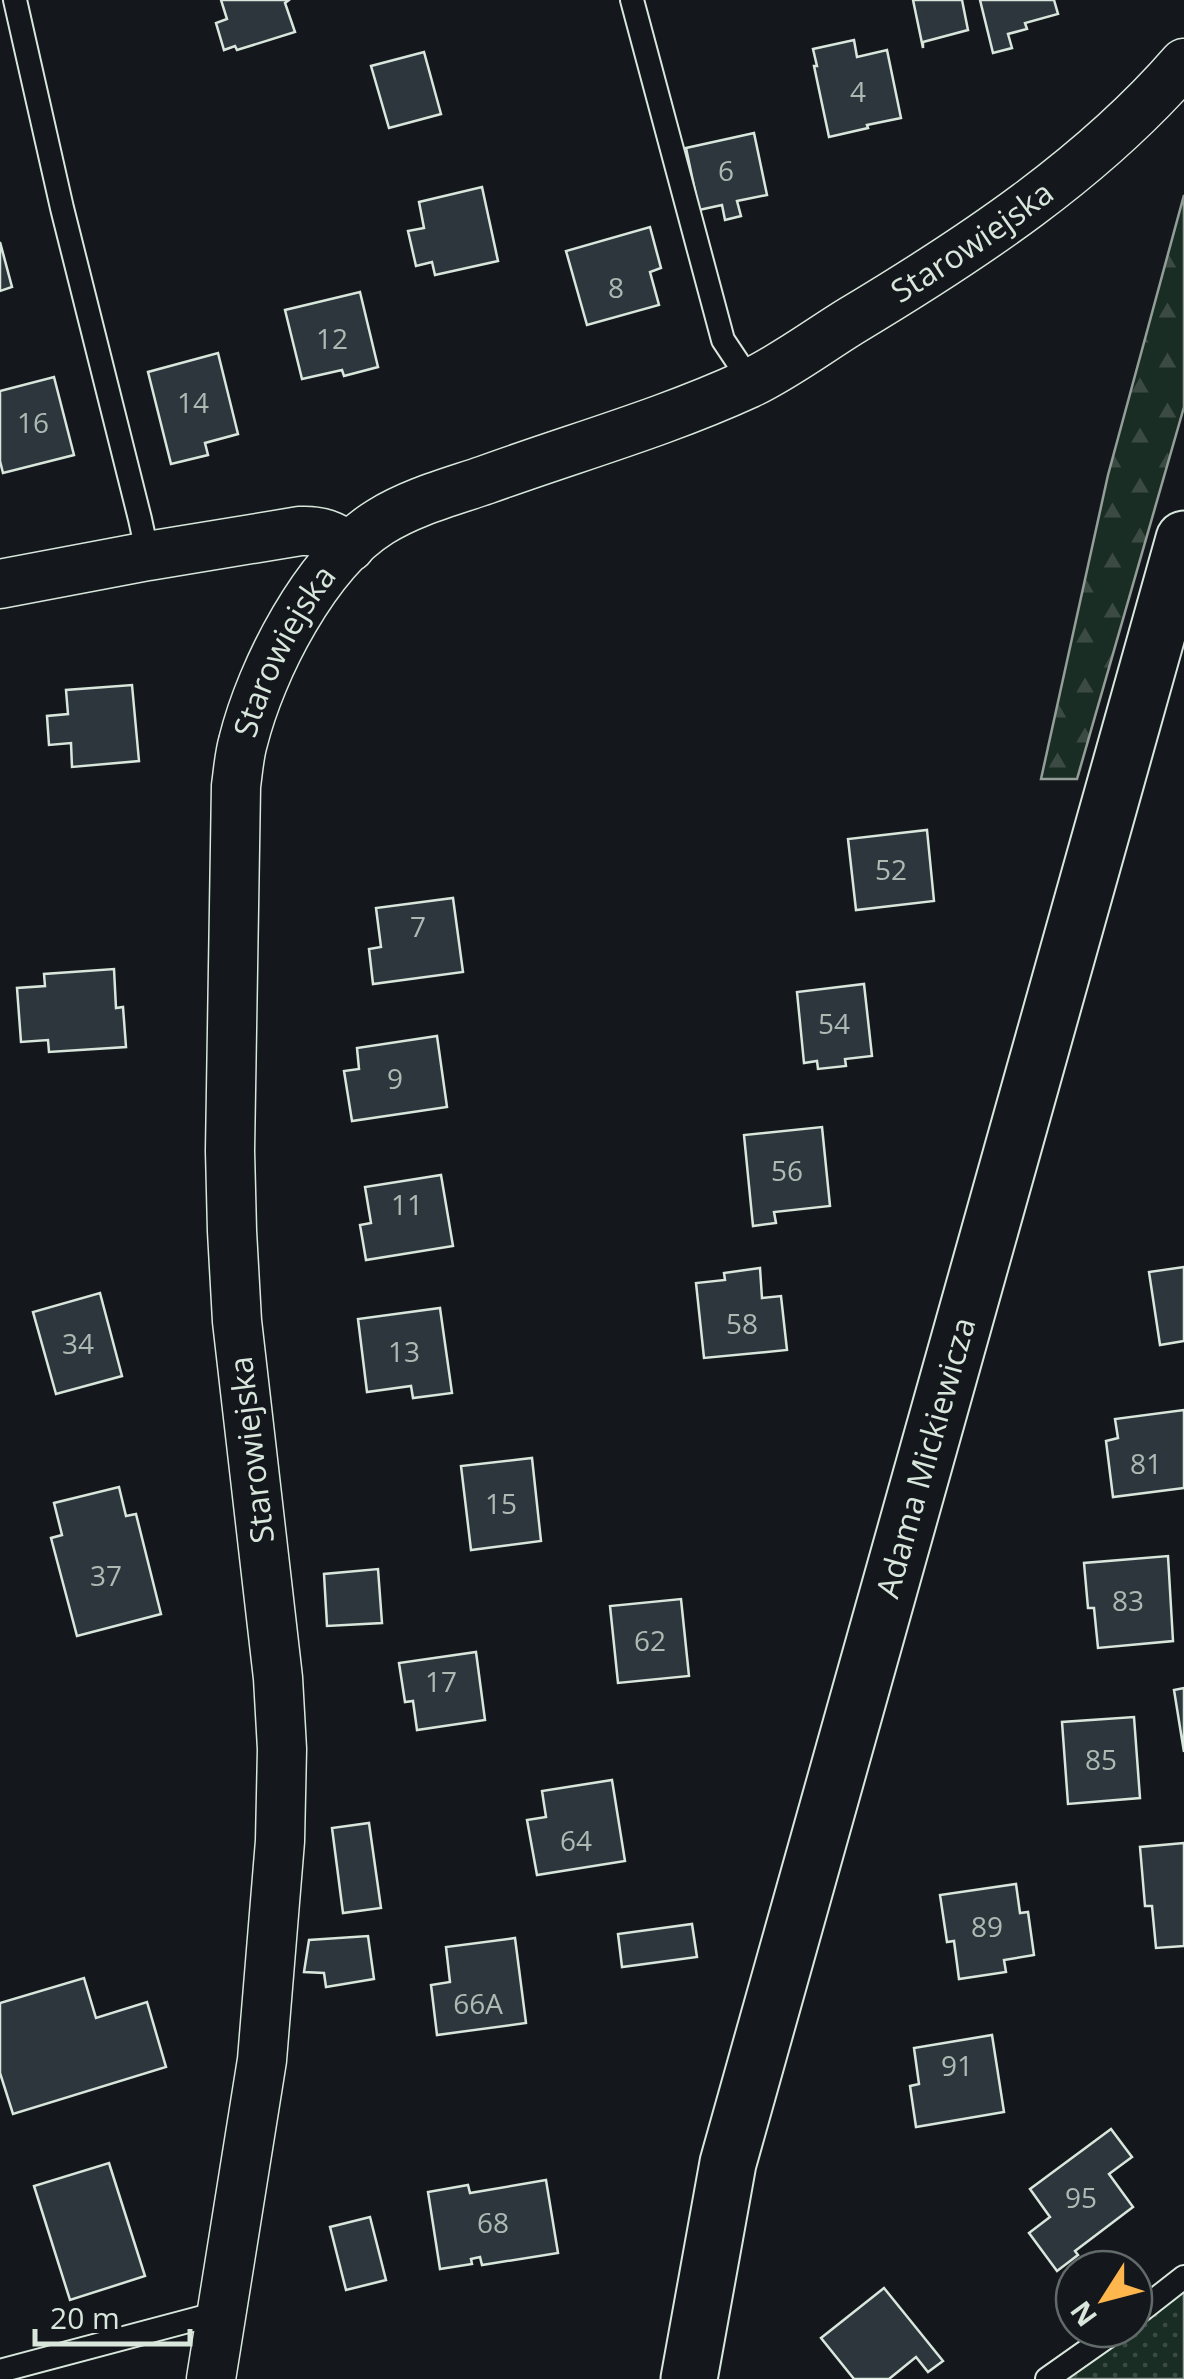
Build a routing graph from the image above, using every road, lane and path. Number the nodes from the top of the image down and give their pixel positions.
1 (15, 0) edge
2 (632, 0) edge
3 (1184, 63) edge
4 (751, 382) junction
5 (1184, 539) edge
6 (350, 547) junction
7 (148, 556) junction
8 (0, 584) edge
9 (1184, 2277) edge
10 (1154, 2300) edge
11 (222, 2312) junction
12 (1090, 2349) edge
13 (0, 2371) edge
14 (211, 2379) edge
15 (689, 2379) edge
16 (1047, 2379) edge

1 - 7 lane
2 - 4 lane
3 - 4 street, Starowiejska
4 - 6 street, Starowiejska
5 - 15 street, Adama Mickiewicza
6 - 7 street, Starowiejska
6 - 11 street, Starowiejska
7 - 8 street, Starowiejska
9 - 10 lane
11 - 13 lane
11 - 14 street, Starowiejska
12 - 16 lane

